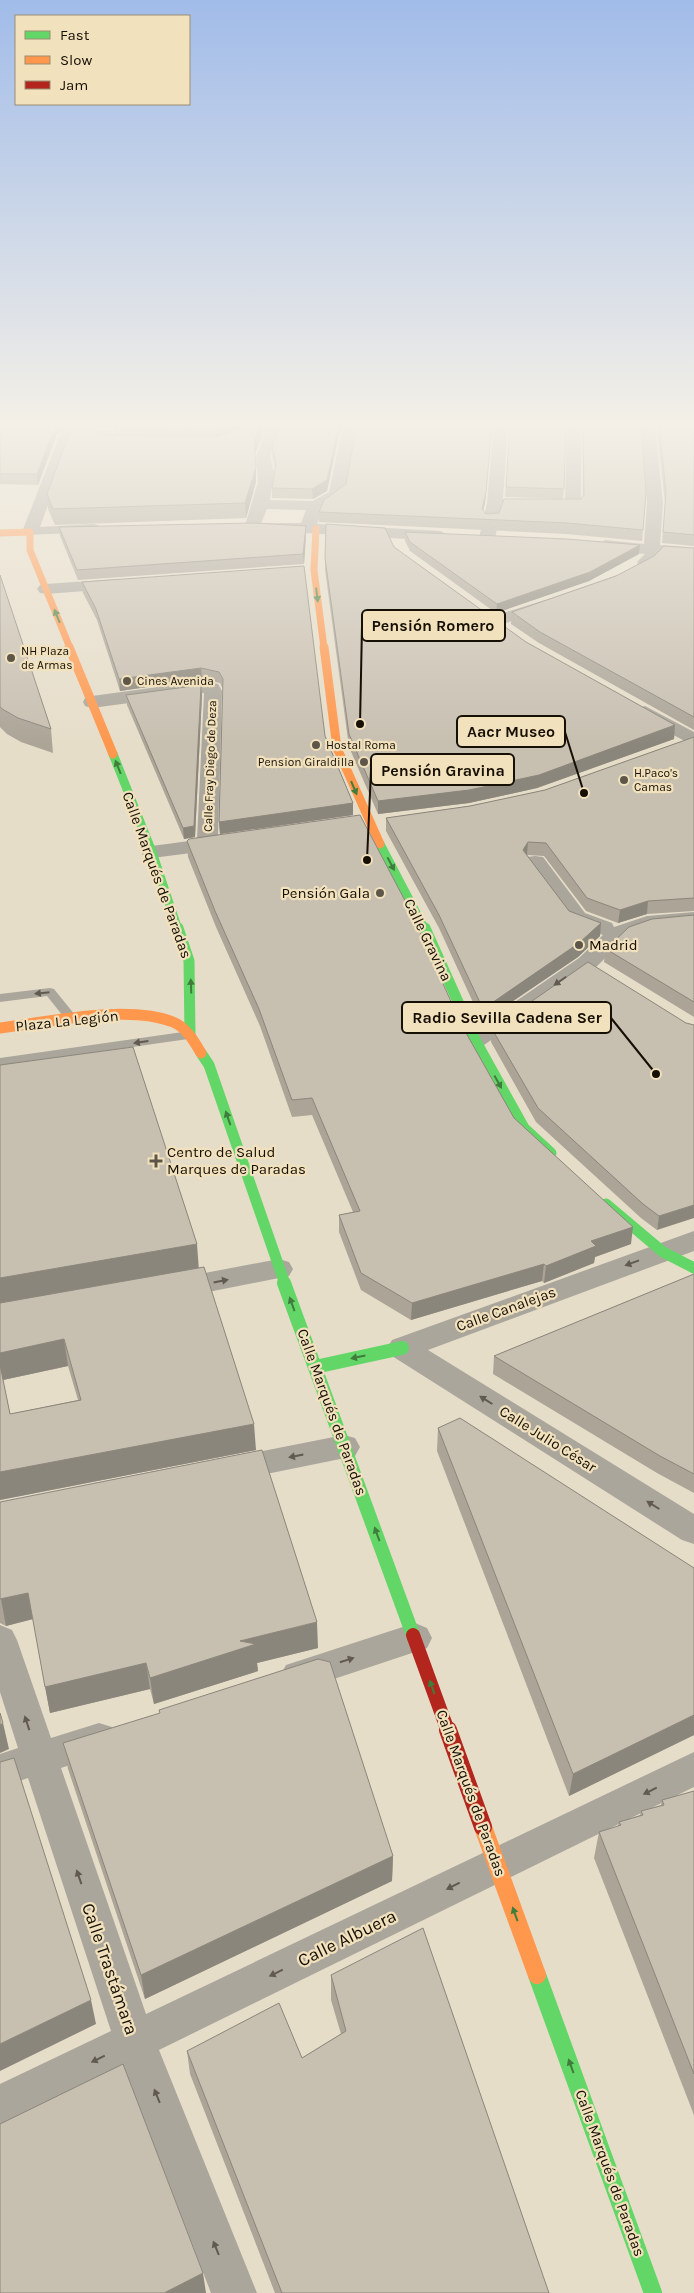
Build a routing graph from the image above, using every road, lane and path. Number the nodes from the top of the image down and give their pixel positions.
1 (51, 531) edge
2 (311, 531) edge
3 (330, 531) edge
4 (489, 531) edge
5 (653, 531) edge
6 (30, 532) junction
7 (0, 533) edge
8 (487, 538) junction
9 (507, 539) edge
10 (585, 543) edge
11 (652, 549) junction
12 (694, 554) edge
13 (314, 570) junction
14 (294, 572) edge
15 (630, 572) edge
16 (135, 583) edge
17 (46, 589) junction
18 (561, 600) edge
19 (478, 610) edge
20 (494, 622) junction
21 (509, 633) edge
22 (92, 702) junction
23 (627, 702) edge
24 (694, 740) edge
25 (668, 750) edge
26 (368, 821) junction
27 (393, 822) edge
28 (347, 825) edge
29 (246, 840) edge
30 (207, 845) junction
31 (152, 852) junction
32 (535, 862) edge
33 (694, 919) edge
34 (618, 933) junction
35 (0, 998) edge
36 (71, 1018) junction
37 (0, 1028) edge
38 (190, 1035) junction
39 (475, 1040) junction
40 (0, 1062) edge
41 (559, 1161) edge
42 (595, 1193) edge
43 (694, 1241) edge
44 (663, 1252) junction
45 (694, 1268) edge
46 (279, 1269) junction
47 (145, 1294) edge
48 (402, 1348) junction
49 (315, 1366) junction
50 (344, 1447) junction
51 (200, 1475) edge
52 (694, 1532) edge
53 (415, 1638) junction
54 (0, 1640) edge
55 (272, 1684) edge
56 (132, 1729) edge
57 (39, 1759) junction
58 (694, 1769) edge
59 (0, 1771) edge
60 (497, 1864) junction
61 (135, 2041) junction
62 (0, 2106) edge
63 (234, 2293) edge
64 (653, 2293) edge

1 - 6 street
2 - 13 main road, Calle Gravina
3 - 8 street
4 - 8 street
5 - 11 street
6 - 7 main road
6 - 17 main road, Calle Marqués de Paradas
8 - 9 street
10 - 11 street
11 - 12 street
11 - 15 street
13 - 14 street
13 -> 26 main road, Calle Gravina
16 - 17 street
22 -> 17 main road, Calle Marqués de Paradas
18 - 20 street
19 - 20 street
20 - 21 street
22 - 30 street, Calle Fray Diego de Deza
31 -> 22 main road, Calle Marqués de Paradas
23 - 24 street
24 - 25 street
26 - 27 street
26 - 28 street
26 -> 39 main road, Calle Gravina
29 - 30 street
30 - 31 street
38 -> 31 main road, Calle Marqués de Paradas
32 - 34 street
33 - 34 street
34 -> 39 street
36 -> 35 lane
36 - 37 main road, Plaza La Legión
36 - 38 main road, Plaza La Legión
38 -> 40 lane
46 -> 38 main road, Calle Marqués de Paradas
39 -> 41 main road, Calle Gravina
42 - 44 main road
43 - 44 street, Calle Canalejas
44 - 45 main road
44 -> 48 street, Calle Canalejas
47 -> 46 street
49 -> 46 main road, Calle Marqués de Paradas
48 -> 49 main road, Calle Canalejas
52 -> 48 street, Calle Julio César
49 - 50 main road, Calle Marqués de Paradas
50 -> 51 street
53 -> 50 main road, Calle Marqués de Paradas
55 -> 53 street
60 -> 53 main road, Calle Marqués de Paradas
57 -> 54 street, Calle Trastámara
56 - 57 street
57 - 59 street
61 -> 57 street, Calle Trastámara
58 -> 60 street, Calle Albuera
60 -> 61 street, Calle Albuera
64 -> 60 main road, Calle Marqués de Paradas
61 -> 62 street, Calle Albuera
63 -> 61 street, Calle Trastámara

